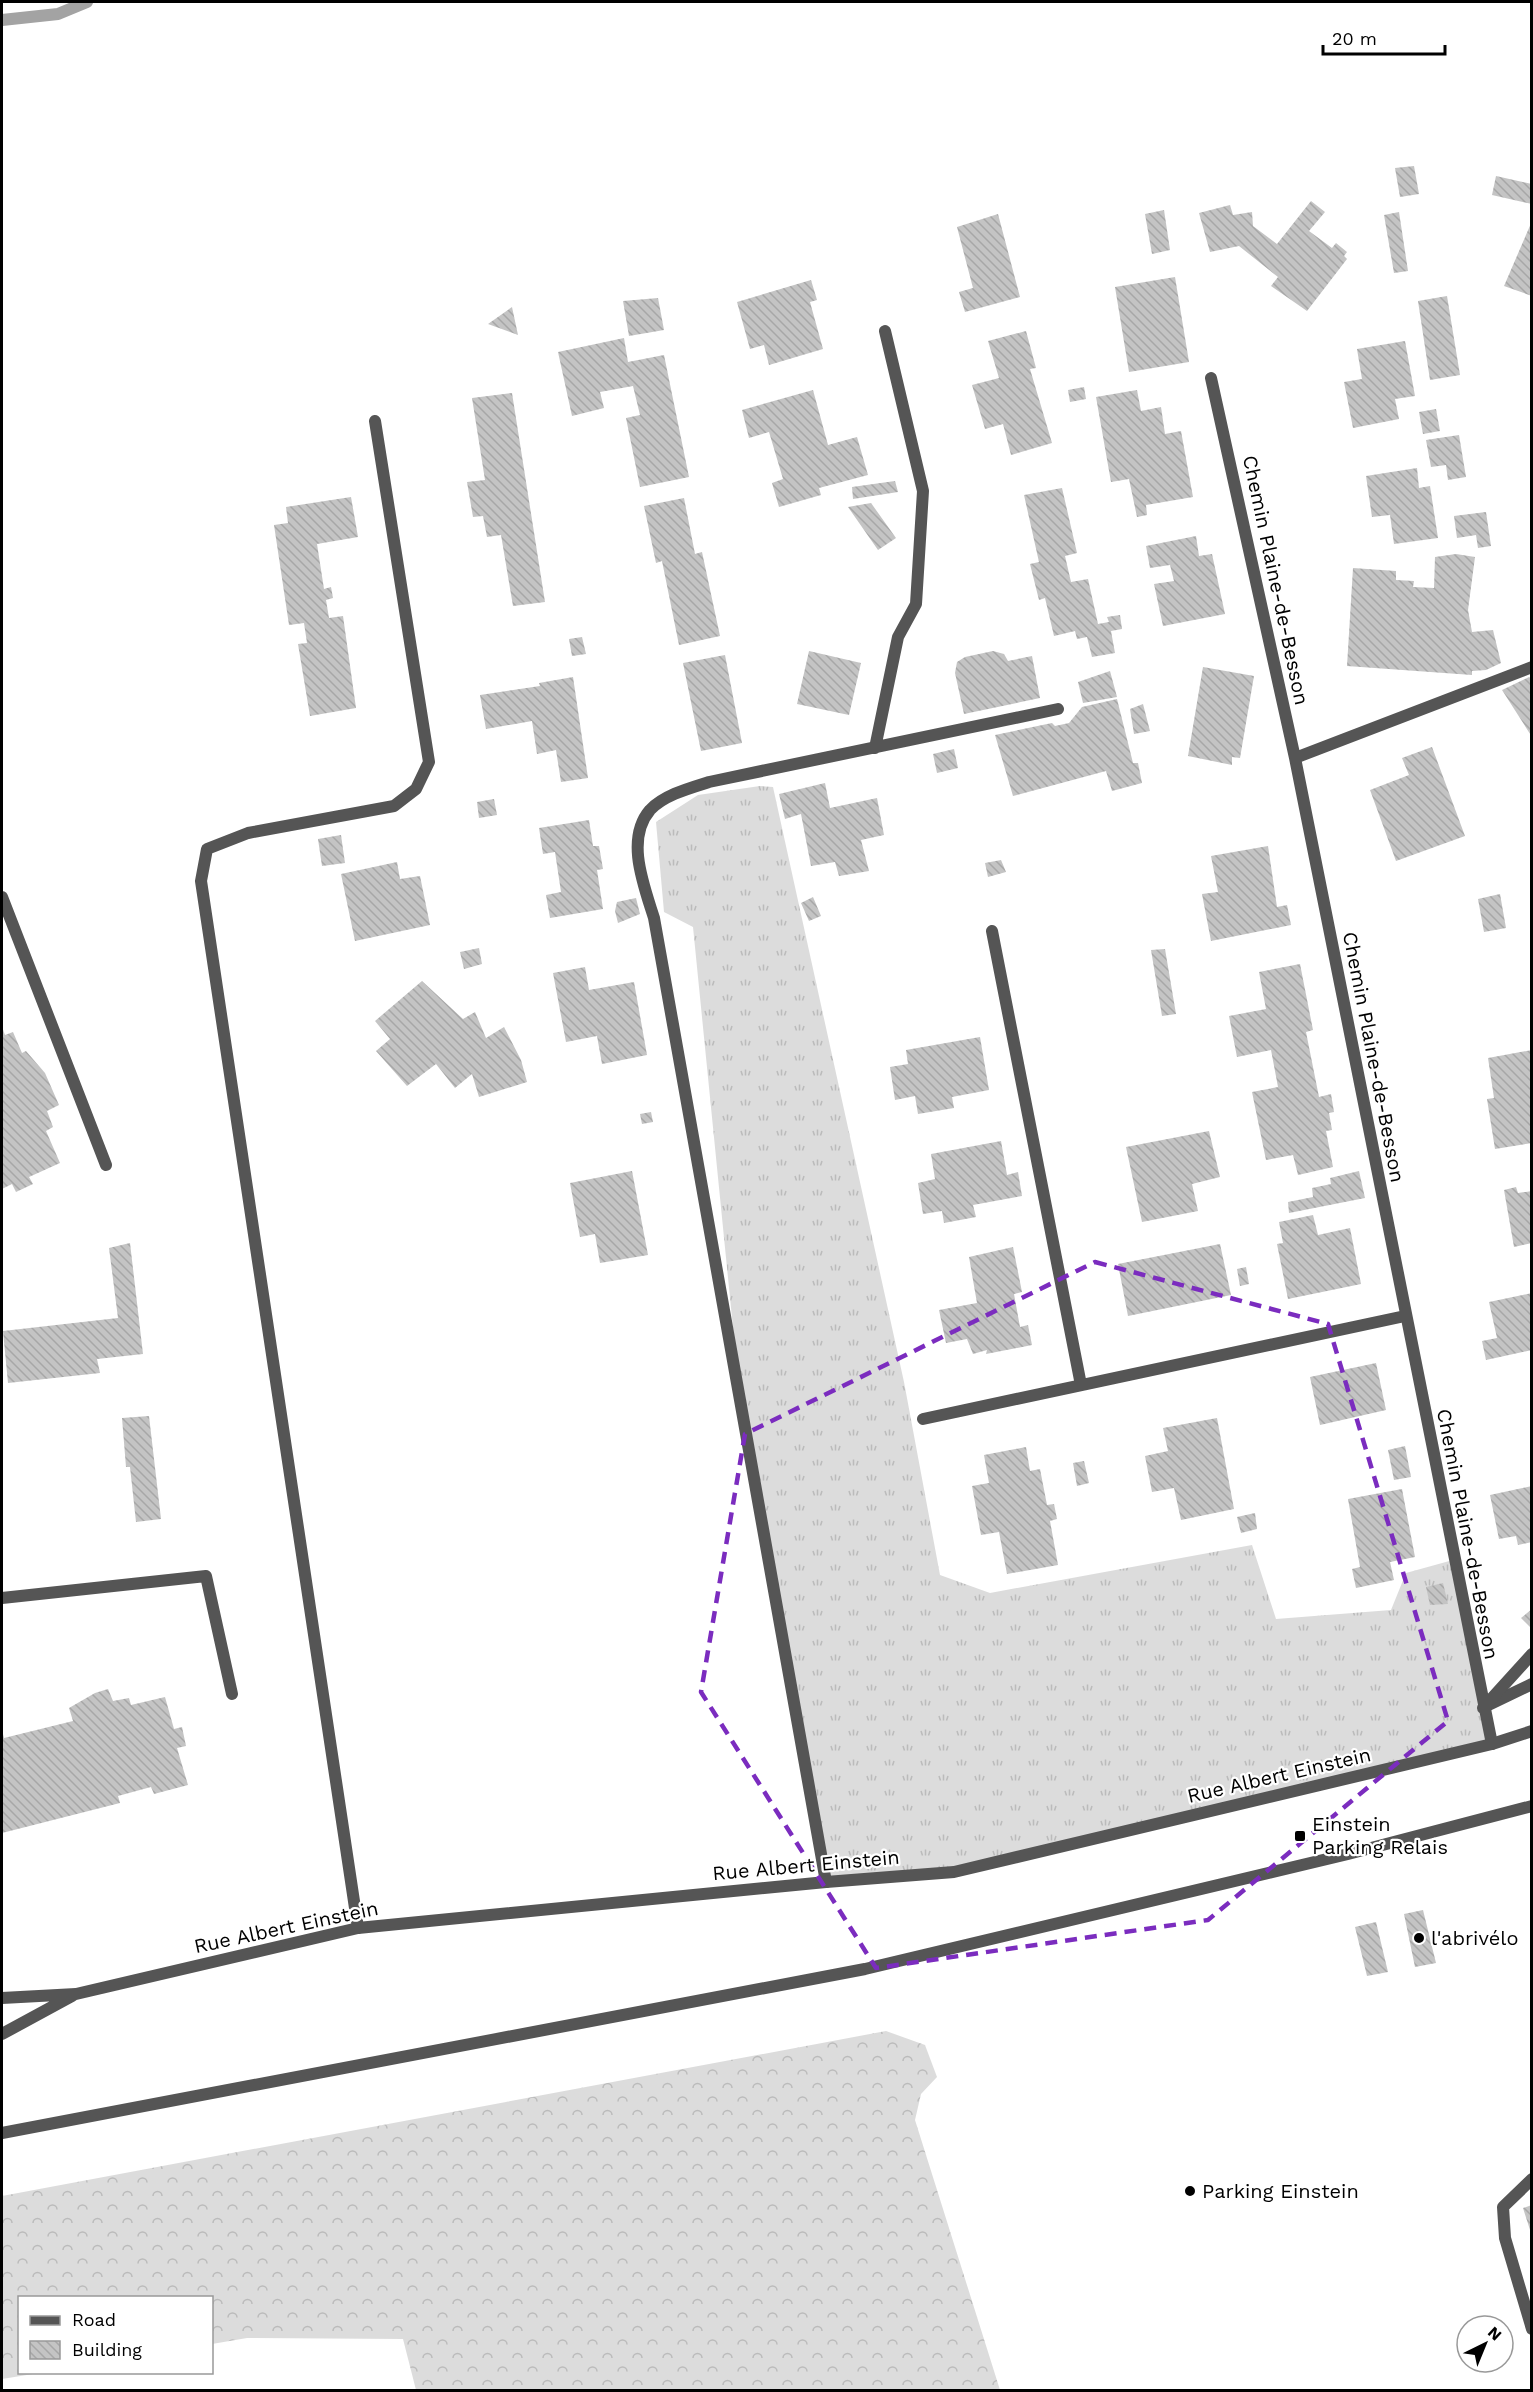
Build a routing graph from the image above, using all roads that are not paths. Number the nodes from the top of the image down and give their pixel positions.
1 (885, 331) dead end
2 (1211, 378) dead end
3 (375, 421) dead end
4 (1532, 667) edge
5 (1058, 709) dead end
6 (875, 748) junction
7 (1295, 758) junction
8 (2, 897) edge
9 (992, 931) dead end
10 (106, 1165) dead end
11 (1405, 1316) junction
12 (1081, 1385) junction
13 (923, 1419) dead end
14 (2, 1598) edge
15 (1532, 1654) edge
16 (1532, 1684) edge
17 (232, 1694) dead end
18 (1483, 1708) junction
19 (1532, 1731) edge
20 (1492, 1744) junction
21 (1532, 1806) edge
22 (826, 1882) junction
23 (358, 1928) junction
24 (76, 1994) junction
25 (2, 1998) edge
26 (2, 2034) edge
27 (2, 2133) edge
28 (1532, 2179) edge
29 (1532, 2329) edge

1 - 6 street
2 - 7 street, Chemin Plaine-de-Besson
3 - 23 street
4 - 7 street
5 - 6 street
6 - 22 street
7 - 11 street, Chemin Plaine-de-Besson
8 - 10 street
9 - 12 street
11 - 12 street
11 - 18 street, Chemin Plaine-de-Besson
12 - 13 street
14 - 17 street
15 - 18 street
16 - 18 street
18 - 20 street, Chemin Plaine-de-Besson
19 - 20 street, Rue Albert Einstein
20 - 22 street, Rue Albert Einstein
21 - 27 street
22 - 23 street, Rue Albert Einstein
23 - 24 street, Rue Albert Einstein
24 - 25 street, Rue Albert Einstein
24 - 26 street, Rue Albert Einstein
28 - 29 street

